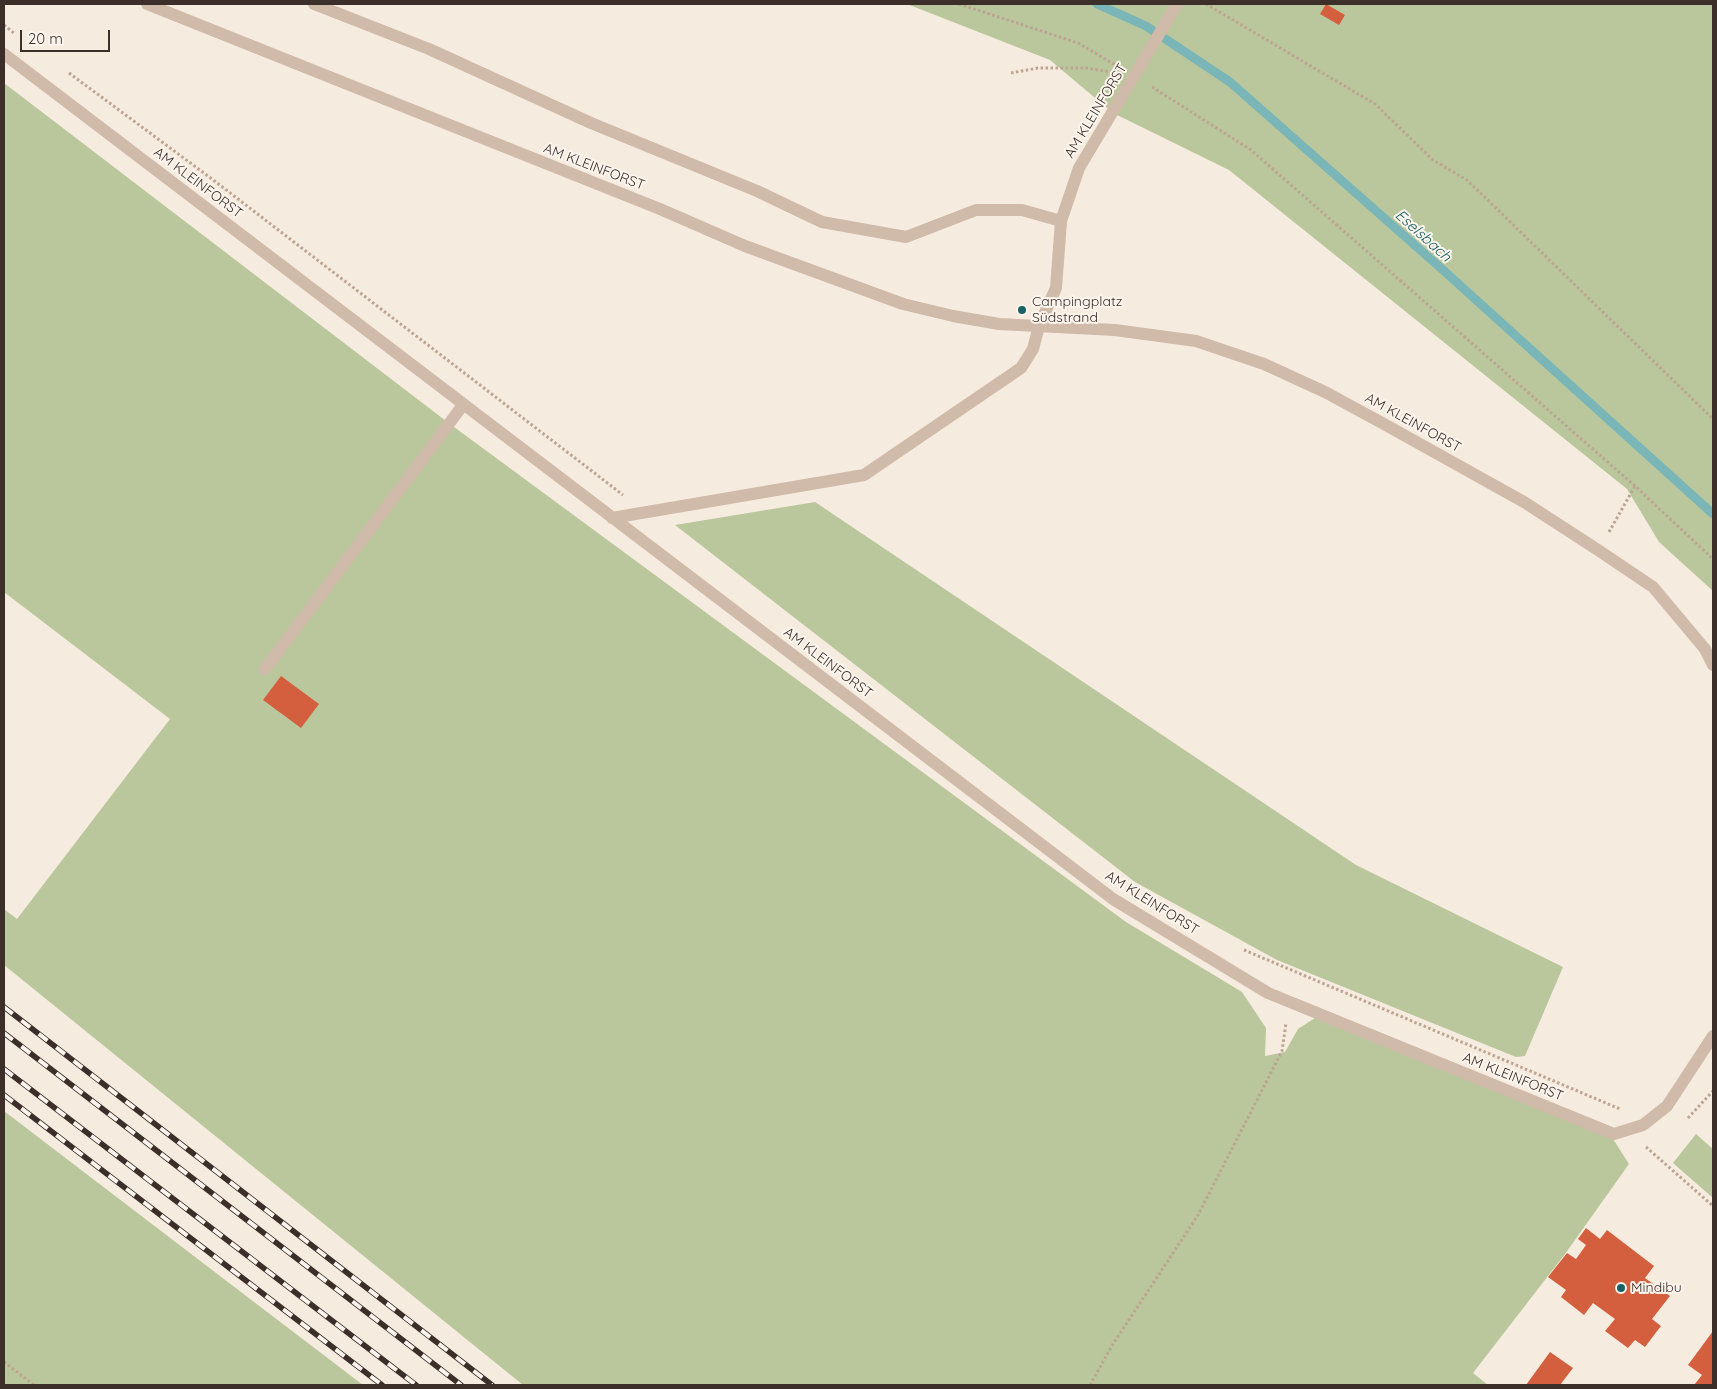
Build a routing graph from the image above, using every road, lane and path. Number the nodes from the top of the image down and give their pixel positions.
1 (151, 4) edge
2 (314, 4) edge
3 (960, 4) edge
4 (1177, 4) edge
5 (1206, 4) edge
6 (4, 25) edge
7 (20, 37) dead end
8 (4, 54) edge
9 (68, 72) dead end
10 (1011, 73) dead end
11 (1134, 76) junction
12 (1061, 221) junction
13 (1039, 326) junction
14 (463, 405) junction
15 (1713, 419) edge
16 (1635, 486) junction
17 (645, 512) junction
18 (612, 518) junction
19 (1598, 550) junction
20 (1713, 559) edge
21 (1709, 652) edge
22 (1713, 665) edge
23 (265, 670) dead end
24 (1238, 948) dead end
25 (1289, 1001) junction
26 (1713, 1036) edge
27 (1713, 1091) edge
28 (1648, 1121) junction
29 (1685, 1121) dead end
30 (1653, 1142) dead end
31 (1713, 1206) edge
32 (4, 1362) edge
33 (34, 1385) edge
34 (1090, 1385) edge

1 - 13 street, AM KLEINFORST
2 - 12 street
3 - 11 path
4 - 11 street, AM KLEINFORST
5 - 15 path
6 - 7 path
8 - 14 street, AM KLEINFORST
9 - 17 path
10 - 11 path
11 - 12 street, AM KLEINFORST
11 - 16 path
12 - 13 street, AM KLEINFORST
13 - 17 street, AM KLEINFORST
13 - 19 street, AM KLEINFORST
14 - 18 street, AM KLEINFORST
14 - 23 street
16 - 19 path
16 - 20 path
17 - 18 street, AM KLEINFORST
18 - 25 street, AM KLEINFORST
19 - 21 street, AM KLEINFORST
21 - 22 street, AM KLEINFORST
24 - 28 path
25 - 28 street, AM KLEINFORST
25 - 34 path
26 - 28 street, AM KLEINFORST
27 - 29 path
30 - 31 path
32 - 33 path

